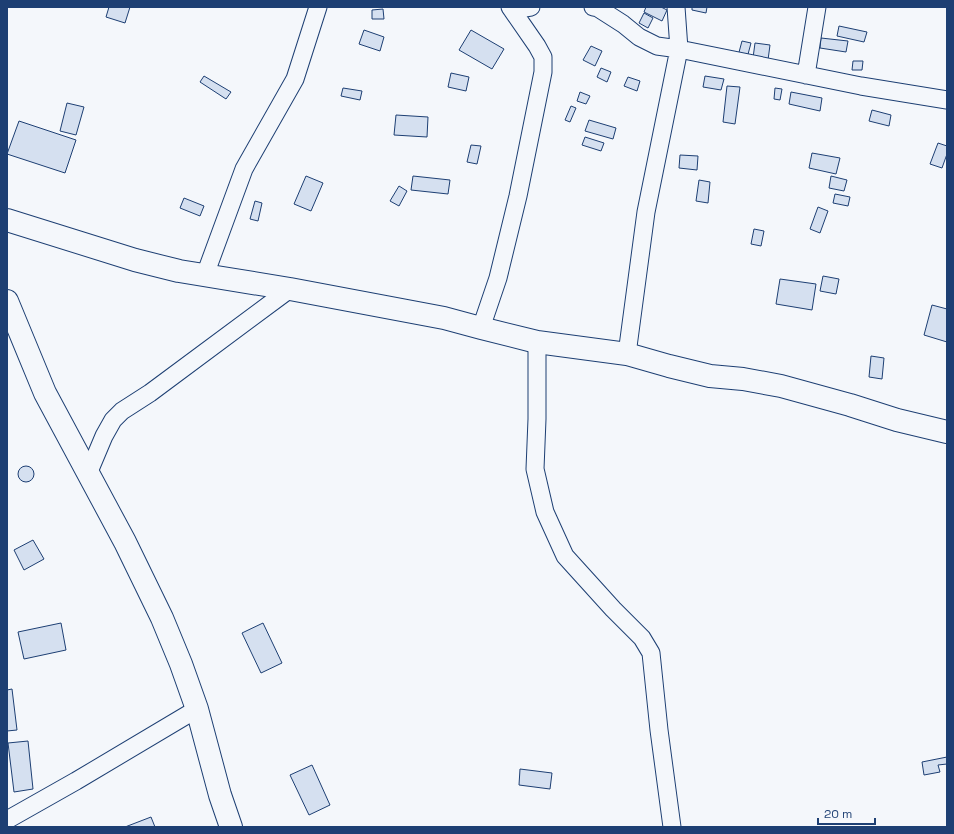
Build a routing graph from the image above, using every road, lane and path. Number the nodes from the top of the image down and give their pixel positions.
1 (318, 7) edge
2 (531, 7) edge
3 (593, 7) edge
4 (676, 7) edge
5 (817, 7) edge
6 (511, 8) edge
7 (679, 49) junction
8 (806, 75) junction
9 (947, 100) edge
10 (7, 220) edge
11 (206, 275) junction
12 (290, 289) junction
13 (7, 301) edge
14 (481, 328) junction
15 (537, 342) junction
16 (626, 354) junction
17 (947, 432) edge
18 (88, 474) junction
19 (197, 709) junction
20 (7, 820) edge
21 (231, 827) edge
22 (672, 827) edge

1 - 11 street
2 - 6 street
3 - 7 street
4 - 7 street
5 - 8 street
6 - 14 street
7 - 8 street
7 - 16 street
8 - 9 street
10 - 11 main road
11 - 12 main road
12 - 14 main road
12 - 18 street
13 - 18 main road
14 - 15 main road
15 - 16 main road
15 - 22 street
16 - 17 main road
18 - 19 main road
19 - 20 street
19 - 21 main road

